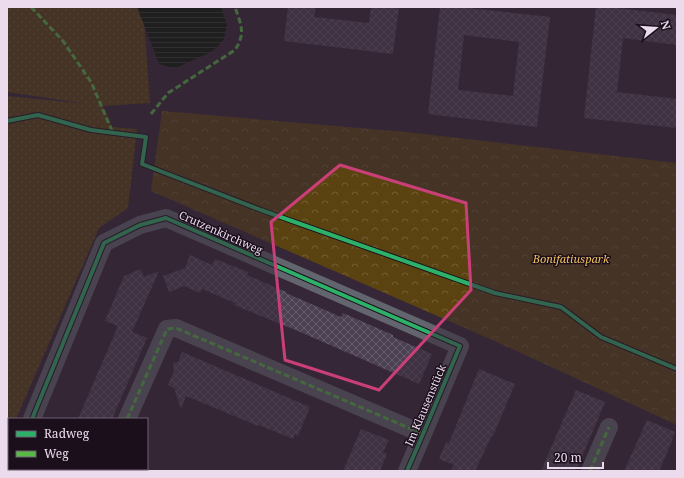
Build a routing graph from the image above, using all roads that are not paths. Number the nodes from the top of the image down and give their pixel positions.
1 (460, 346) joint
2 (32, 418) edge
3 (127, 418) edge
4 (609, 427) dead end
5 (423, 434) junction
6 (407, 471) edge
7 (590, 471) edge

1 - 2 street, Crutzenkirchweg
1 - 5 street, Im Klausenstück
3 - 5 street, Im Klausenstück
4 - 7 street
5 - 6 street, Im Klausenstück

